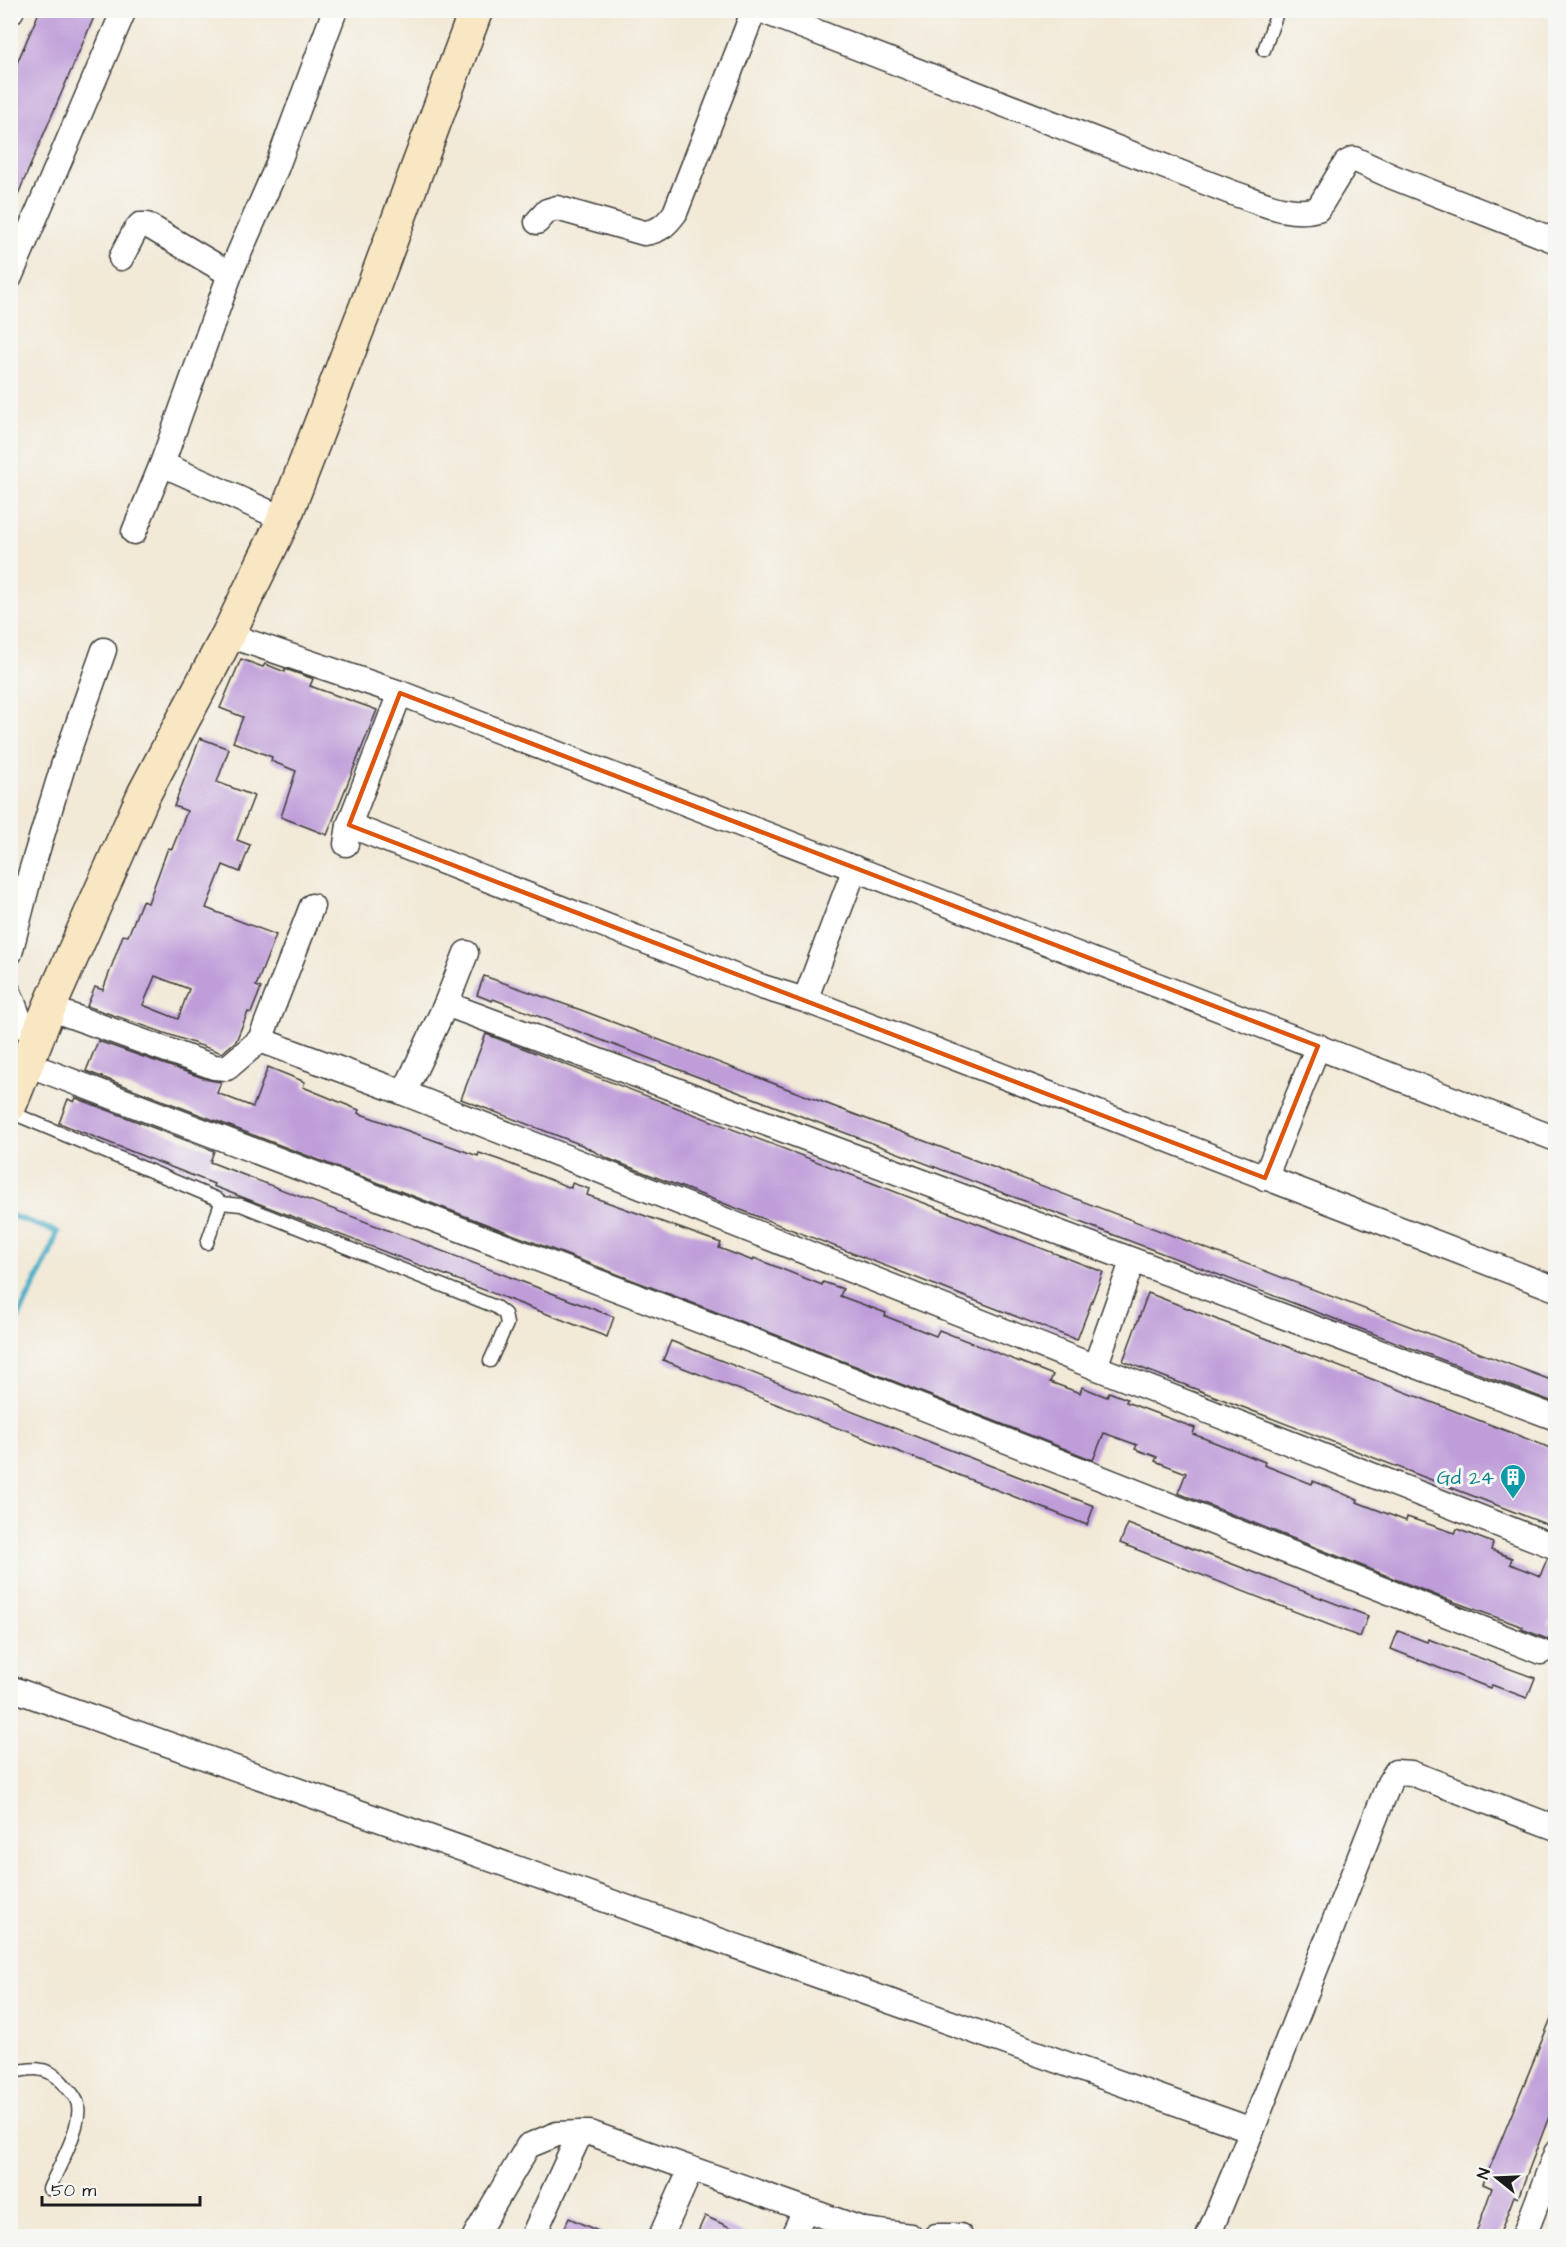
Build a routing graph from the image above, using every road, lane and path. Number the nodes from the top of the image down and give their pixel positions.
1 (124, 10) edge
2 (335, 10) edge
3 (476, 10) edge
4 (754, 10) edge
5 (760, 10) edge
6 (1278, 10) edge
7 (1264, 50) dead end
8 (537, 222) dead end
9 (1556, 241) edge
10 (122, 258) dead end
11 (230, 274) junction
12 (10, 277) edge
13 (162, 464) junction
14 (284, 519) junction
15 (134, 532) dead end
16 (236, 638) junction
17 (104, 650) dead end
18 (400, 693) junction
19 (855, 868) junction
20 (312, 906) dead end
21 (10, 953) edge
22 (466, 953) dead end
23 (10, 994) edge
24 (805, 1000) junction
25 (446, 1004) junction
26 (59, 1011) junction
27 (260, 1040) junction
28 (1317, 1046) junction
29 (36, 1061) junction
30 (404, 1093) junction
31 (10, 1105) edge
32 (10, 1112) edge
33 (1556, 1139) edge
34 (1265, 1178) junction
35 (221, 1203) junction
36 (207, 1243) dead end
37 (1132, 1262) junction
38 (1556, 1288) edge
39 (490, 1361) dead end
40 (1095, 1367) junction
41 (1556, 1418) edge
42 (1556, 1547) edge
43 (1540, 1652) dead end
44 (10, 1688) edge
45 (1556, 1828) edge
46 (10, 2073) edge
47 (1252, 2130) junction
48 (581, 2133) junction
49 (1556, 2153) edge
50 (692, 2169) junction
51 (49, 2189) dead end
52 (805, 2210) junction
53 (475, 2236) edge
54 (533, 2236) edge
55 (661, 2236) edge
56 (793, 2236) edge
57 (910, 2236) edge
58 (936, 2236) edge
59 (960, 2236) edge
60 (1208, 2236) edge
61 (1524, 2236) edge

1 - 12 street
2 - 11 street
3 - 14 street
4 - 8 street
5 - 9 street
6 - 7 lane
10 - 11 street
11 - 13 street
13 - 14 street
13 - 15 street
14 - 16 street
16 - 18 street
16 - 26 street
17 - 21 street
18 - 19 street
18 - 24 street
19 - 24 street
19 - 28 street
20 - 27 street
22 - 25 street
23 - 29 street
24 - 34 street
25 - 30 street
25 - 37 street
26 - 27 street
26 - 29 street
27 - 30 street
28 - 33 street
28 - 34 street
29 - 31 street
29 - 43 street
30 - 40 street
32 - 35 lane
34 - 38 street
35 - 36 lane
35 - 39 lane
37 - 40 street
37 - 41 street
40 - 42 street
44 - 47 street
45 - 47 street
46 - 51 lane
47 - 60 street
48 - 50 street
48 - 53 street
48 - 54 street
49 - 61 street
50 - 52 street
50 - 55 street
52 - 56 street
52 - 57 street
58 - 59 street

